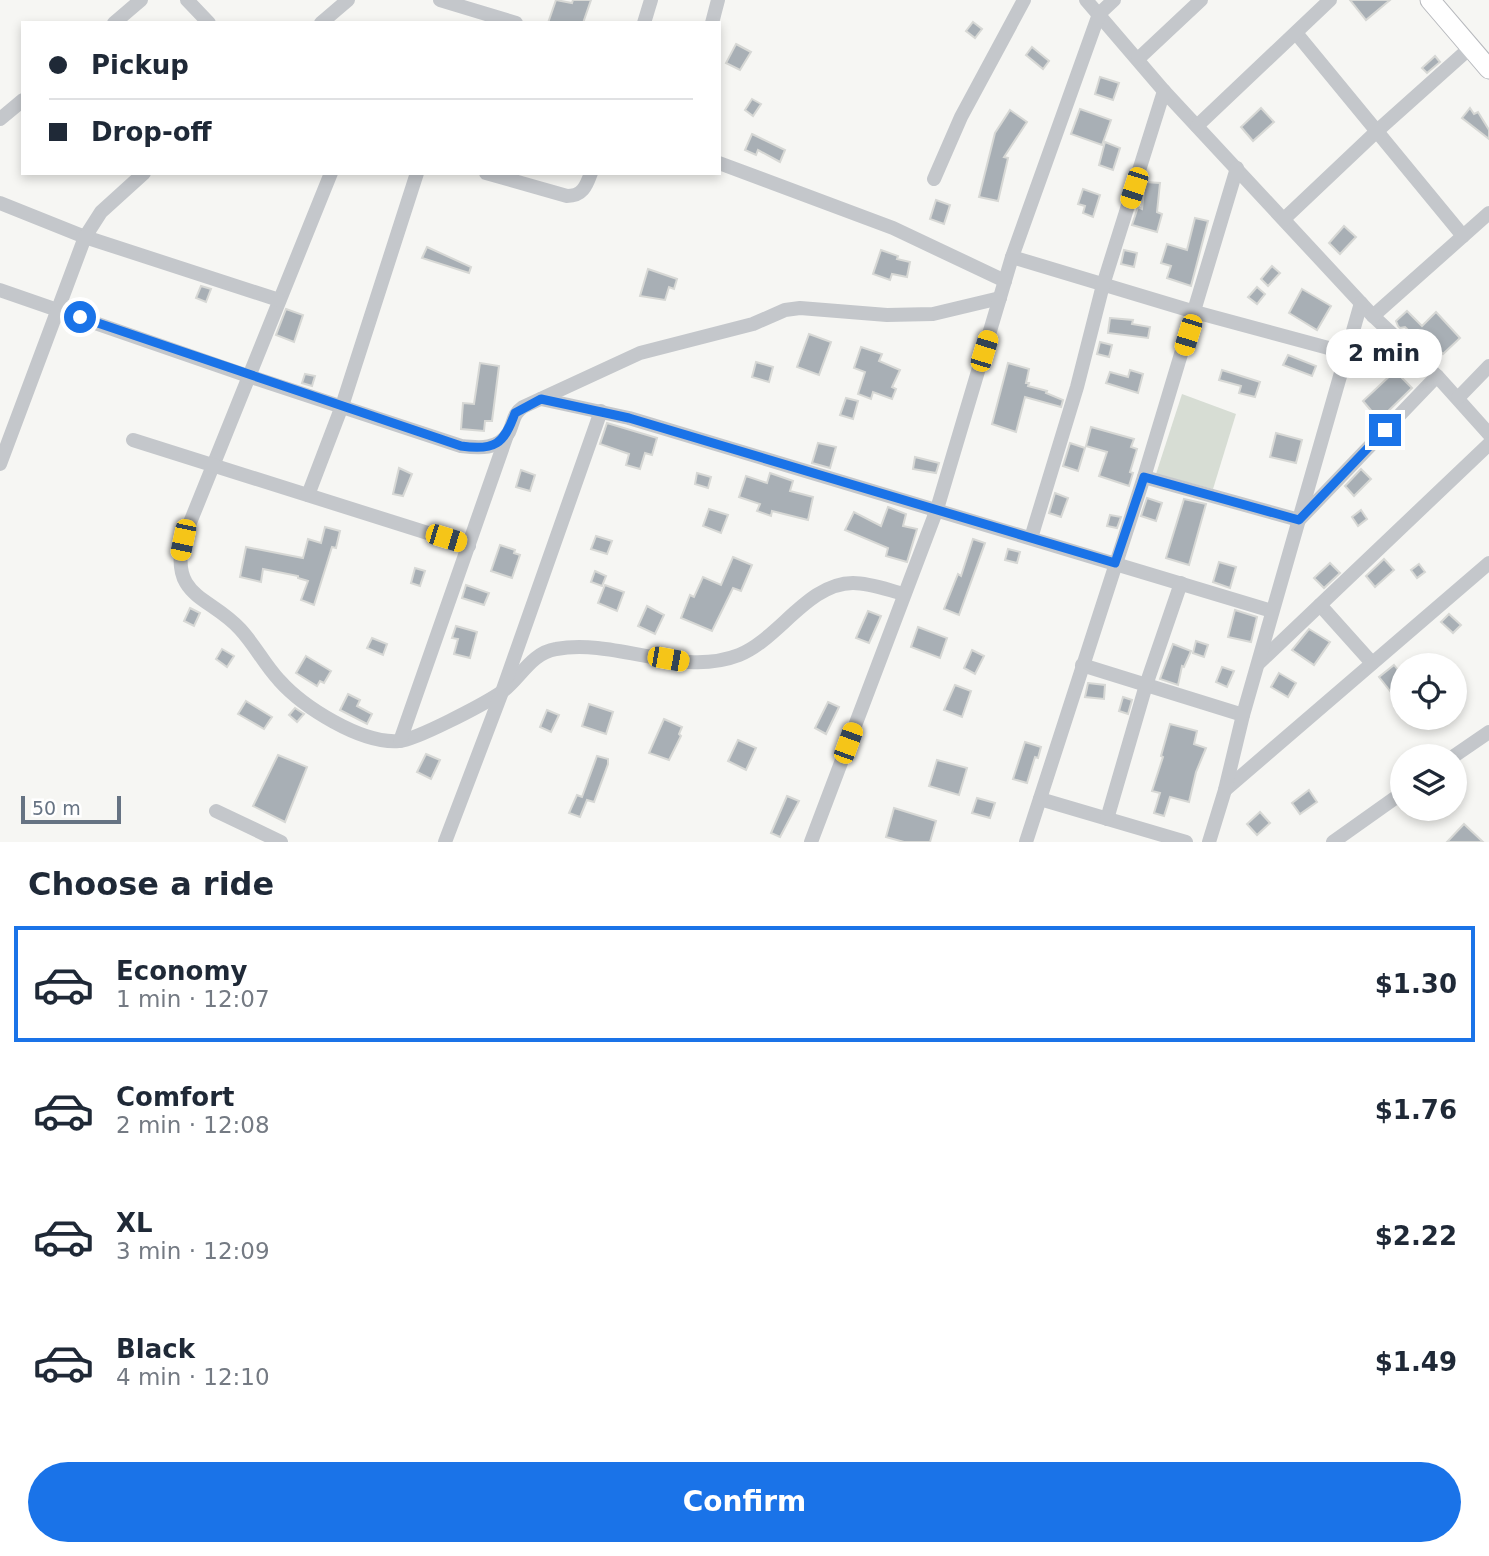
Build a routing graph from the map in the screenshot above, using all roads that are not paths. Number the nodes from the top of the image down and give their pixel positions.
1 (141, 0) edge
2 (187, 0) edge
3 (348, 0) edge
4 (440, 0) edge
5 (651, 0) edge
6 (718, 0) edge
7 (1024, 0) edge
8 (1086, 0) edge
9 (1114, 0) edge
10 (1202, 0) edge
11 (1330, 0) edge
12 (1430, 0) edge
13 (1099, 14) junction
14 (116, 21) edge
15 (207, 21) edge
16 (323, 21) edge
17 (509, 21) edge
18 (645, 21) edge
19 (713, 21) edge
20 (1296, 33) junction
21 (1471, 47) junction
22 (1138, 59) junction
23 (1489, 69) edge
24 (1164, 90) junction
25 (21, 102) edge
26 (0, 119) edge
27 (1197, 126) junction
28 (1377, 131) junction
29 (721, 164) edge
30 (1237, 168) junction
31 (142, 175) edge
32 (330, 175) edge
33 (416, 175) edge
34 (493, 175) edge
35 (590, 175) edge
36 (934, 179) dead end
37 (0, 203) edge
38 (1489, 213) edge
39 (1284, 219) junction
40 (1463, 236) junction
41 (85, 237) junction
42 (1012, 257) junction
43 (1005, 281) junction
44 (1103, 285) junction
45 (0, 290) edge
46 (1000, 298) junction
47 (279, 300) junction
48 (1362, 303) junction
49 (57, 310) junction
50 (1195, 312) junction
51 (1373, 316) junction
52 (1347, 354) junction
53 (1489, 366) edge
54 (248, 376) junction
55 (1437, 376) junction
56 (1458, 398) junction
57 (541, 399) junction
58 (342, 406) junction
59 (601, 411) junction
60 (508, 433) junction
61 (1489, 433) edge
62 (133, 440) dead end
63 (1489, 444) edge
64 (0, 464) edge
65 (214, 466) junction
66 (1144, 477) junction
67 (308, 495) junction
68 (937, 509) junction
69 (1299, 520) junction
70 (1031, 538) junction
71 (469, 546) junction
72 (1115, 563) junction
73 (1489, 564) edge
74 (1181, 583) junction
75 (904, 594) junction
76 (1320, 605) junction
77 (1272, 611) junction
78 (1372, 663) junction
79 (1257, 664) junction
80 (1082, 665) junction
81 (1146, 685) junction
82 (502, 692) junction
83 (1243, 715) junction
84 (1489, 732) edge
85 (400, 741) junction
86 (1467, 747) edge
87 (1225, 790) junction
88 (1040, 799) junction
89 (1390, 802) edge
90 (216, 811) dead end
91 (1107, 819) junction
92 (281, 842) edge
93 (446, 842) edge
94 (811, 842) edge
95 (1026, 842) edge
96 (1186, 842) edge
97 (1209, 842) edge
98 (1334, 842) edge

1 - 14 street
2 - 15 street
3 - 16 street
4 - 17 street
5 - 18 street
6 - 19 street
7 - 36 street
8 - 13 street
9 - 13 street
10 - 22 street
11 - 20 street
12 - 21 highway
13 - 22 street
13 - 42 street
20 - 27 street
20 - 28 street
21 - 23 highway
21 - 28 street
22 - 24 street
24 - 27 street
24 - 44 street
25 - 26 street
27 - 30 street
28 - 39 street
28 - 40 street
29 - 43 street
30 - 39 street
30 - 50 street
31 - 41 street
32 - 47 street
33 - 58 street
34 - 35 street
37 - 41 street
38 - 40 street
39 - 48 street
40 - 51 street
41 - 47 street
41 - 49 street
42 - 43 street
42 - 44 street
43 - 46 street
44 - 50 street
44 - 70 street
45 - 49 street
46 - 57 street
46 - 68 street
47 - 54 street
48 - 51 street
48 - 52 street
49 - 54 street
49 - 64 street
50 - 52 street
50 - 66 street
51 - 55 street
52 - 69 street
53 - 56 street
54 - 58 street
54 - 65 street
55 - 56 street
55 - 69 street
56 - 61 street
57 - 59 street
57 - 60 street
58 - 60 street
58 - 67 street
59 - 68 street
59 - 82 street
60 - 71 street
62 - 65 street
63 - 76 street
65 - 67 street
65 - 85 street
66 - 69 street
66 - 72 street
67 - 71 street
68 - 70 street
68 - 75 street
69 - 77 street
70 - 72 street
71 - 85 street
72 - 74 street
72 - 80 street
73 - 78 street
74 - 77 street
74 - 81 street
75 - 82 street
75 - 94 street
76 - 78 street
76 - 79 street
77 - 79 street
78 - 87 street
79 - 83 street
80 - 81 street
80 - 88 street
81 - 83 street
81 - 91 street
82 - 85 street
82 - 93 street
83 - 87 street
84 - 86 street
87 - 97 street
88 - 91 street
88 - 95 street
89 - 98 street
90 - 92 street
91 - 96 street

